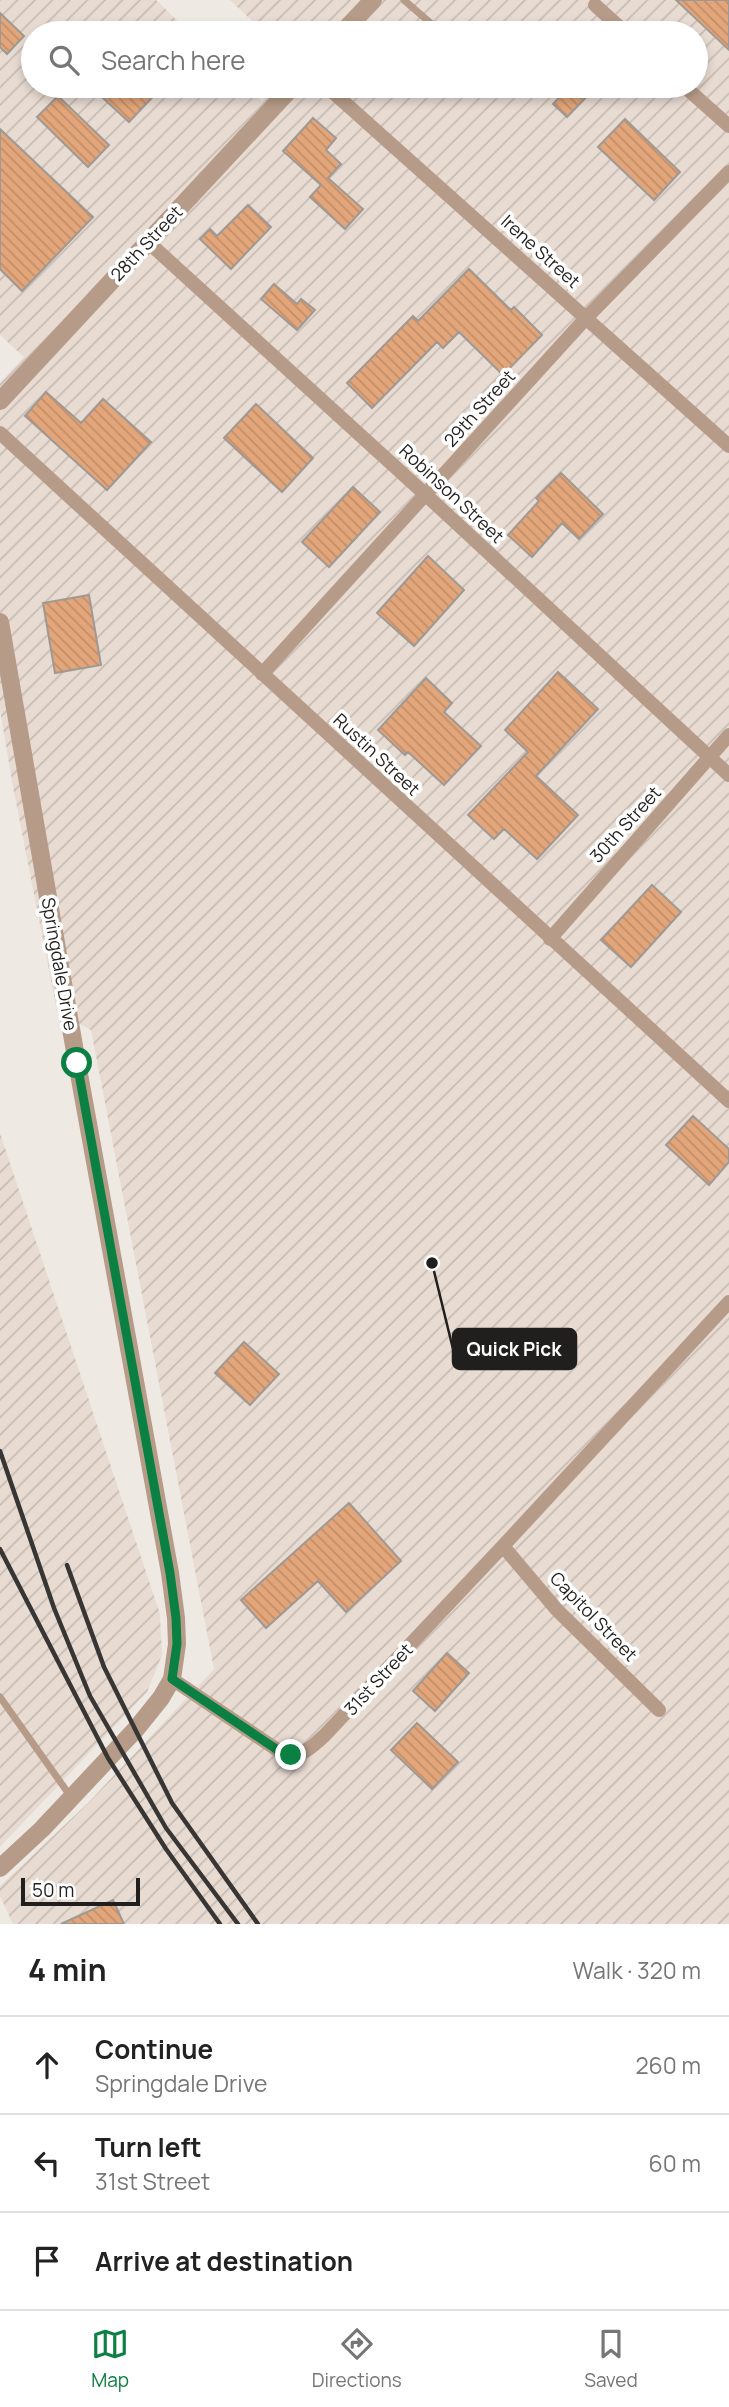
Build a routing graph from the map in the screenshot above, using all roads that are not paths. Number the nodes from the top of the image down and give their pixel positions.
1 (373, 0) edge
2 (404, 0) edge
3 (596, 2) edge
4 (353, 21) edge
5 (428, 21) edge
6 (614, 21) edge
7 (282, 98) edge
8 (340, 98) edge
9 (698, 98) edge
10 (729, 126) edge
11 (729, 172) edge
12 (147, 241) junction
13 (587, 317) junction
14 (0, 401) edge
15 (0, 433) edge
16 (729, 446) edge
17 (426, 495) junction
18 (0, 622) edge
19 (262, 674) junction
20 (729, 735) edge
21 (710, 758) junction
22 (729, 775) edge
23 (550, 939) junction
24 (729, 1101) edge
25 (729, 1302) edge
26 (724, 1317) edge
27 (503, 1546) junction
28 (172, 1679) junction
29 (0, 1698) edge
30 (659, 1710) dead end
31 (71, 1798) junction
32 (0, 1868) edge

1 - 4 street
2 - 5 lane
3 - 6 street
7 - 12 street, 28th Street
8 - 13 street, Irene Street
9 - 10 street
11 - 13 street, 29th Street
12 - 14 street, 28th Street
12 - 17 street, Robinson Street
13 - 16 street, Irene Street
13 - 17 street, 29th Street
15 - 19 street, Rustin Street
17 - 19 street, 29th Street
17 - 21 street, Robinson Street
18 - 28 street, Springdale Drive
19 - 23 street, Rustin Street
20 - 21 street, 30th Street
21 - 22 street, Robinson Street
21 - 23 street, 30th Street
23 - 24 street, Rustin Street
25 - 26 street, 31st Street
26 - 27 street, 31st Street
27 - 28 street, 31st Street
27 - 30 street, Capitol Street
28 - 31 street
29 - 31 lane
31 - 32 street

